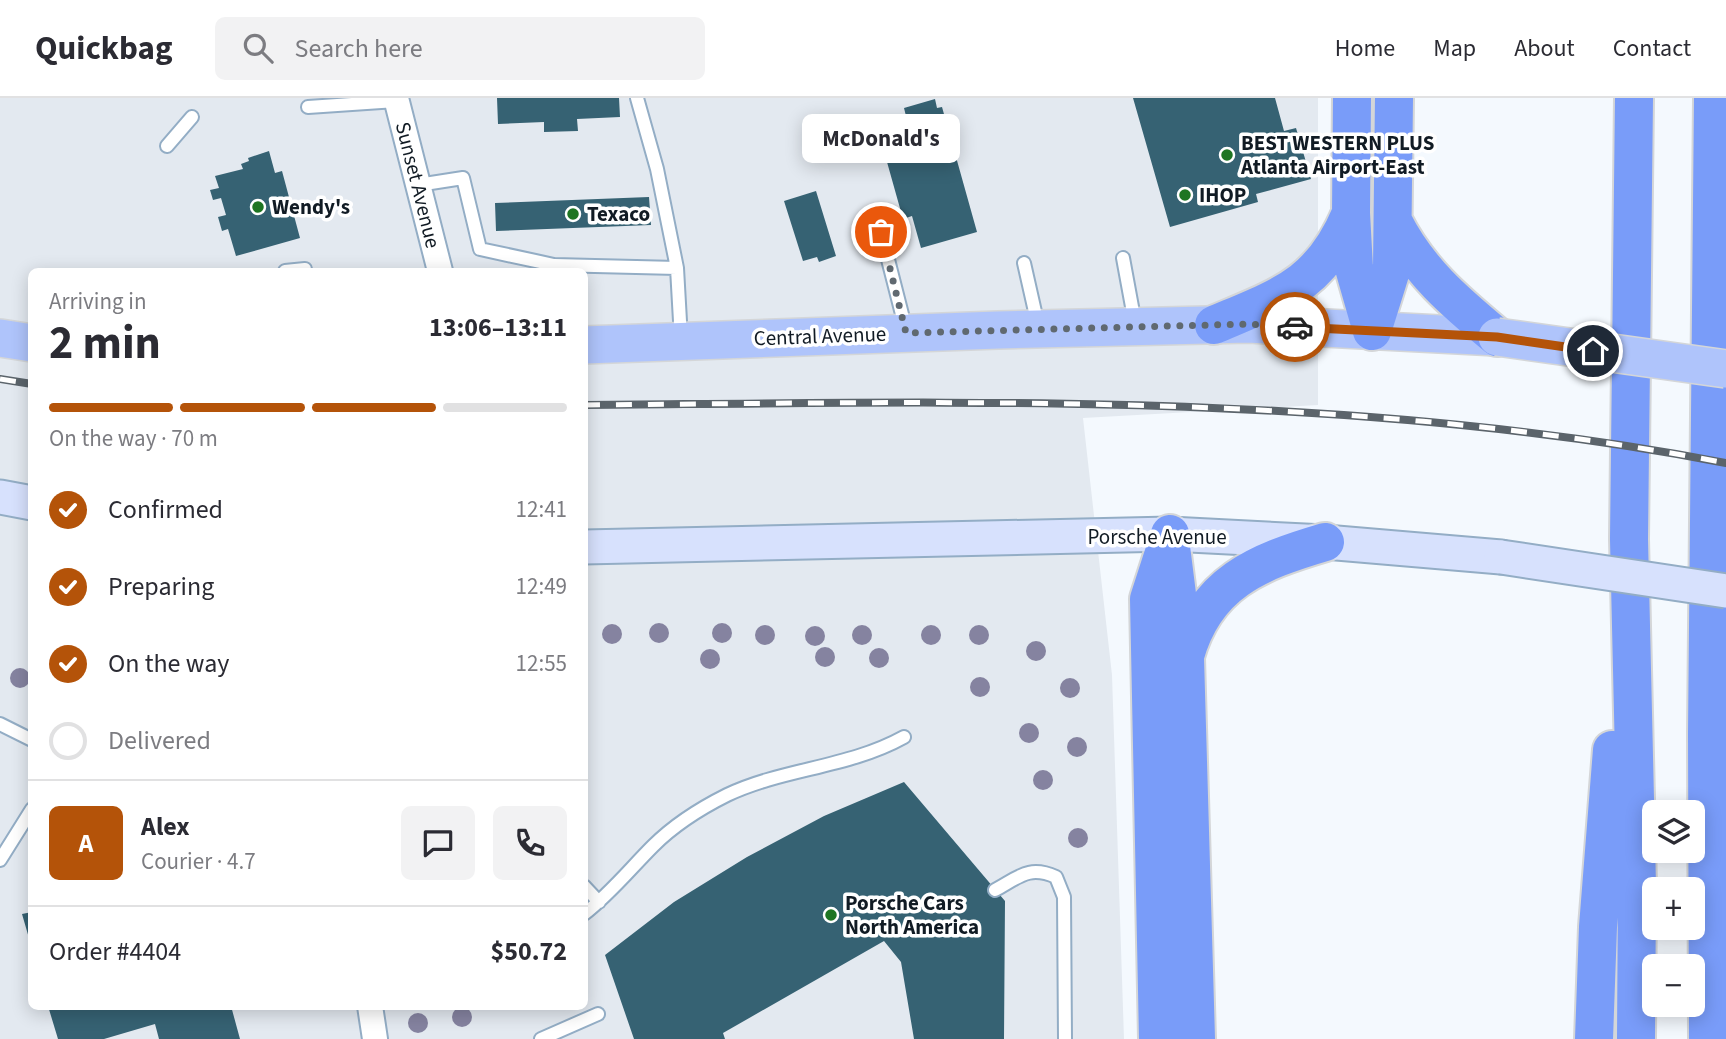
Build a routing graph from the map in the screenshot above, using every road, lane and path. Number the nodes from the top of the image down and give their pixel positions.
1 (637, 98) edge
2 (1352, 98) edge
3 (1394, 98) edge
4 (1614, 98) edge
5 (1634, 98) edge
6 (1713, 98) edge
7 (396, 99) edge
8 (308, 107) dead end
9 (192, 117) dead end
10 (167, 146) dead end
11 (418, 185) junction
12 (1351, 213) junction
13 (1393, 221) junction
14 (881, 232) dead end
15 (1123, 258) dead end
16 (1024, 263) dead end
17 (439, 268) edge
18 (677, 268) junction
19 (1633, 277) junction
20 (1214, 325) junction
21 (1136, 327) junction
22 (1039, 328) junction
23 (1372, 331) junction
24 (906, 333) junction
25 (1497, 337) junction
26 (0, 338) edge
27 (28, 342) edge
28 (681, 342) junction
29 (588, 345) edge
30 (1726, 369) edge
31 (0, 498) edge
32 (28, 502) edge
33 (1170, 534) junction
34 (1629, 539) junction
35 (1325, 542) junction
36 (588, 547) edge
37 (1726, 592) edge
38 (1185, 658) junction
39 (0, 724) edge
40 (904, 737) dead end
41 (28, 738) edge
42 (28, 815) edge
43 (0, 860) edge
44 (588, 890) edge
45 (995, 890) dead end
46 (599, 902) junction
47 (588, 911) edge
48 (371, 1010) edge
49 (598, 1014) dead end
50 (375, 1039) edge
51 (541, 1039) edge
52 (1065, 1039) edge
53 (1158, 1039) edge
54 (1196, 1039) edge
55 (1594, 1039) edge
56 (1636, 1039) edge
57 (1709, 1039) edge

1 - 18 lane
2 - 12 highway
3 - 13 highway
4 - 19 highway
5 - 19 highway
6 - 57 highway
7 - 8 lane
7 - 11 street, Sunset Avenue
9 - 10 lane
11 - 17 street, Sunset Avenue
11 - 18 lane
12 - 20 highway
12 - 23 highway
13 - 23 highway
13 - 25 highway
14 - 24 lane
15 - 21 lane
16 - 22 lane
18 - 28 lane
19 - 34 highway
20 - 21 main road, Central Avenue
20 - 23 main road, Central Avenue
21 - 22 main road, Central Avenue
22 - 24 main road, Central Avenue
23 - 25 main road, Central Avenue
24 - 28 main road, Central Avenue
25 - 30 main road, Central Avenue, bridge
26 - 27 main road
28 - 29 main road, Central Avenue
31 - 32 street
33 - 35 street, Porsche Avenue
33 - 36 street, Porsche Avenue
33 - 38 highway
33 - 53 highway
34 - 55 highway
34 - 56 highway
35 - 37 street, Porsche Avenue, bridge
35 - 38 highway
38 - 54 highway
39 - 41 lane
40 - 46 lane
42 - 43 lane
44 - 46 lane
45 - 52 lane
46 - 47 lane
48 - 50 street
49 - 51 lane

